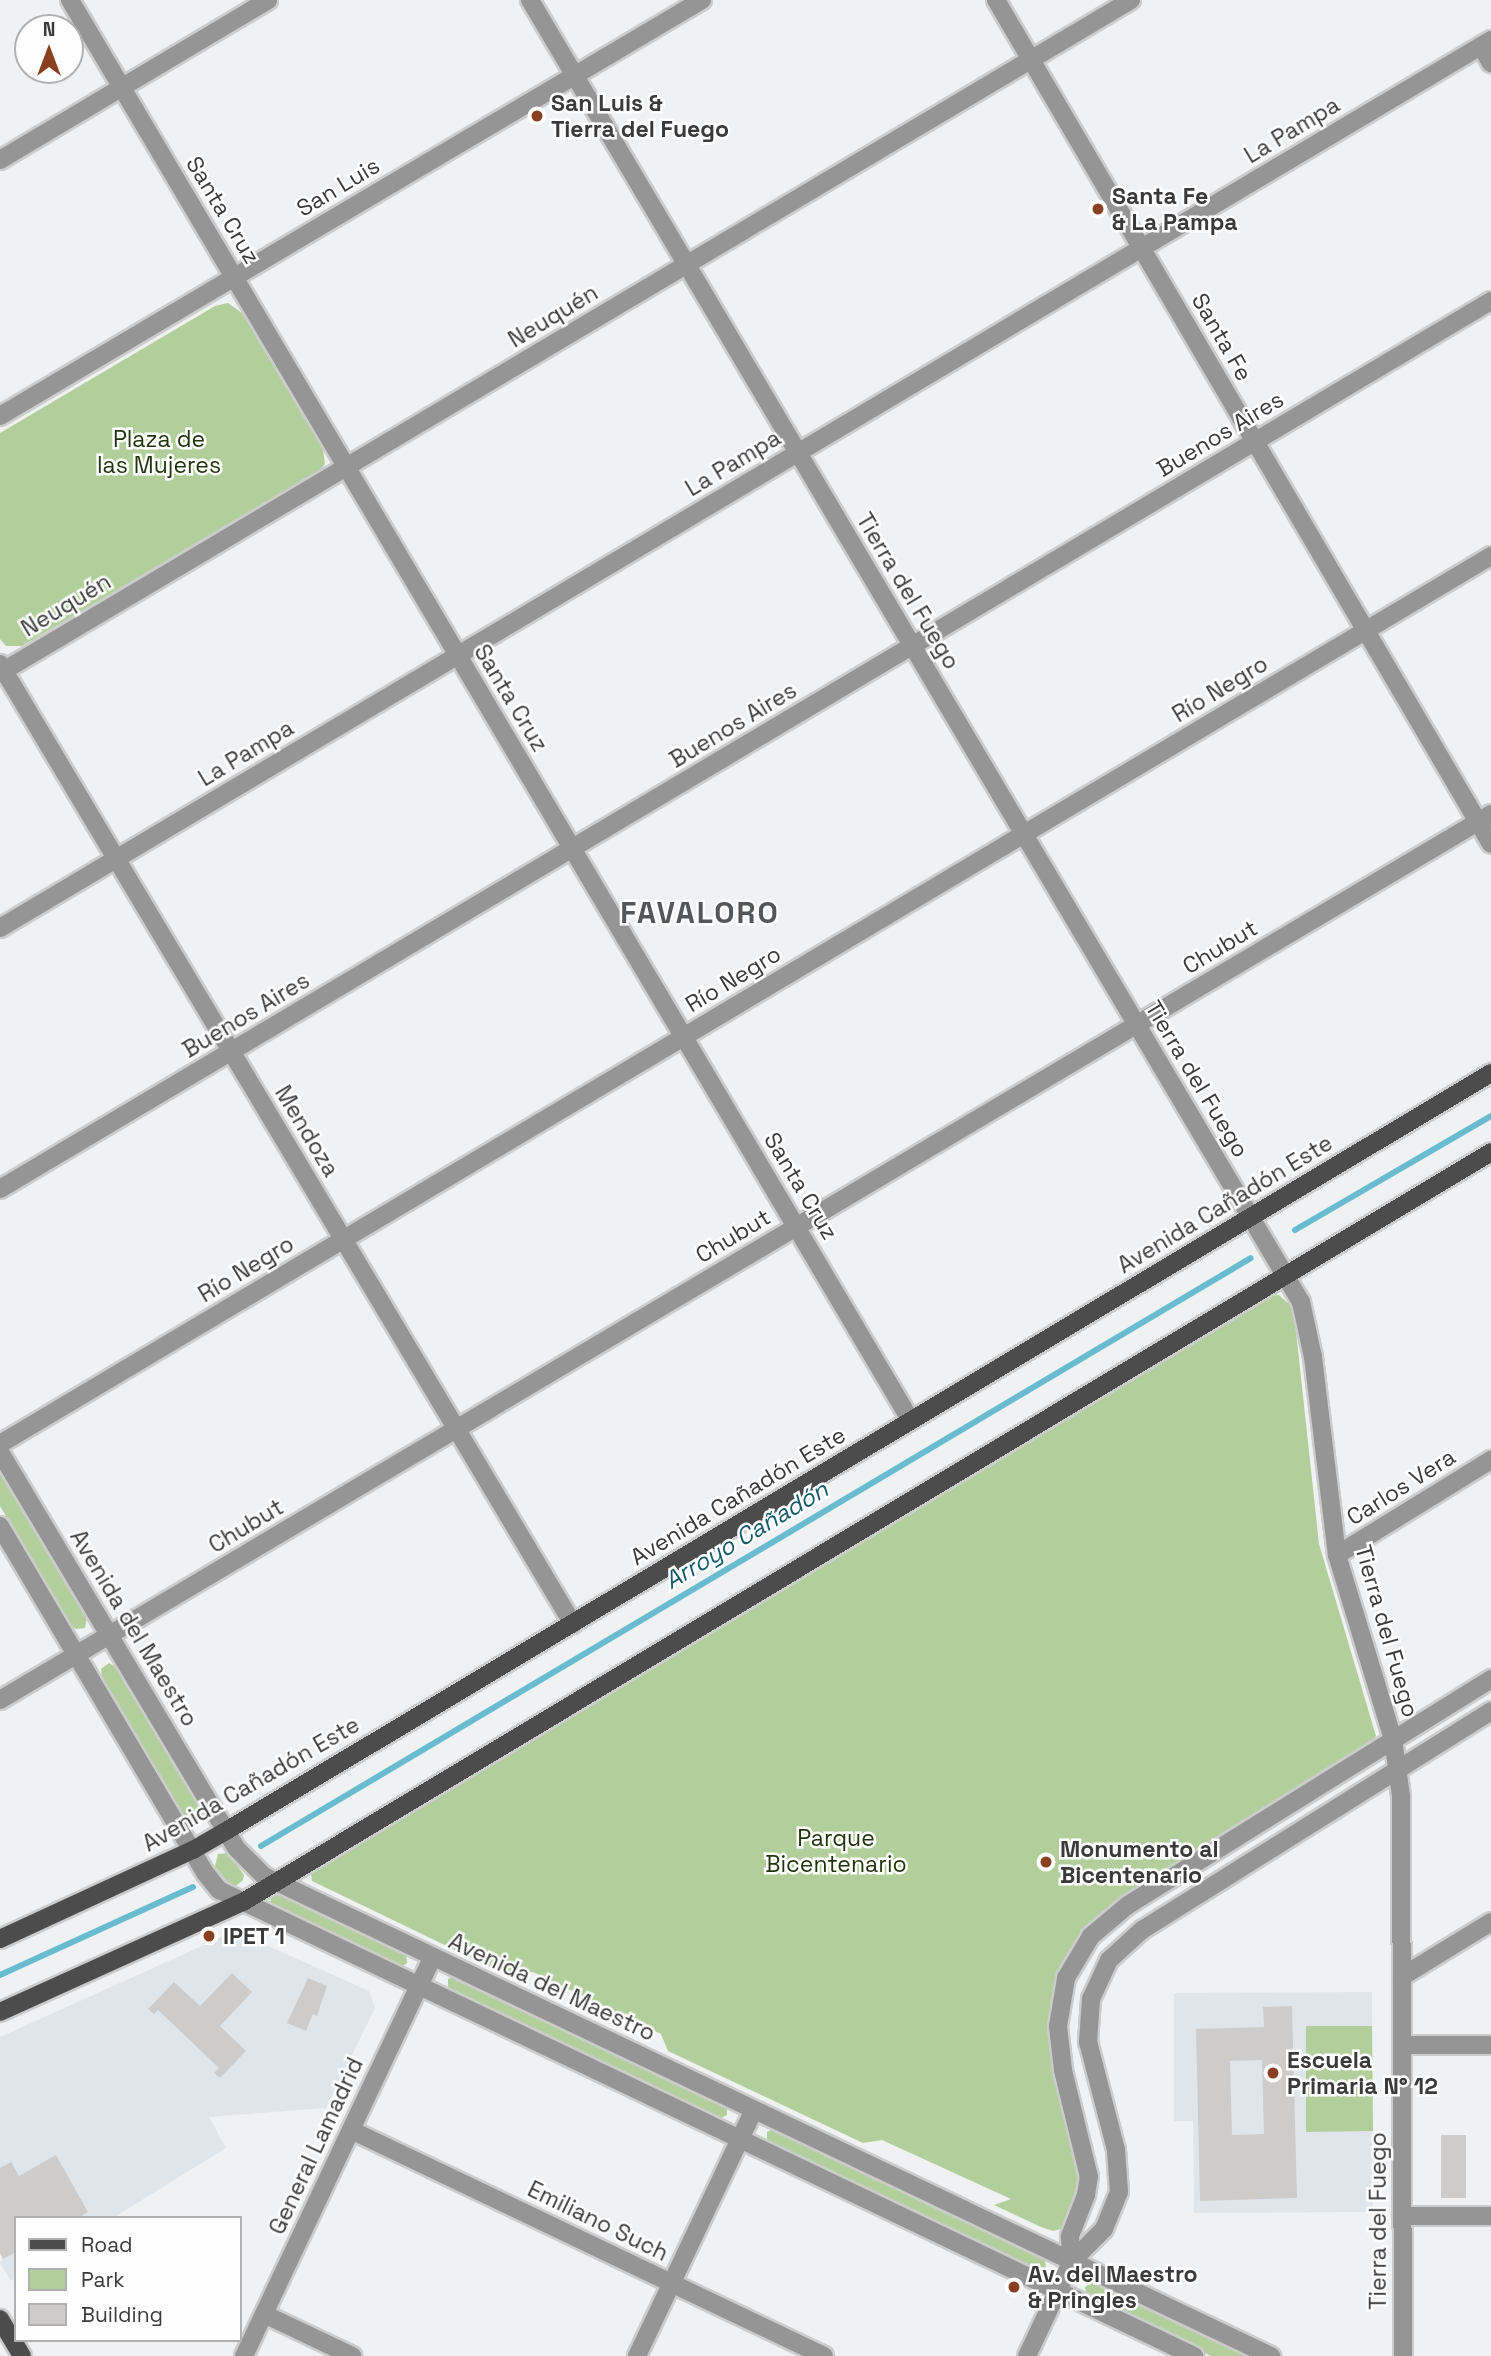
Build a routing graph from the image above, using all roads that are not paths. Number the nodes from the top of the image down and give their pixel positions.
1 (70, 0) edge
2 (268, 0) edge
3 (530, 0) edge
4 (702, 0) edge
5 (996, 0) edge
6 (1131, 0) edge
7 (1486, 43) edge
8 (1031, 60) junction
9 (1491, 63) edge
10 (574, 76) junction
11 (121, 87) junction
12 (0, 160) edge
13 (1142, 248) junction
14 (687, 265) junction
15 (234, 278) junction
16 (1491, 301) edge
17 (0, 416) edge
18 (1256, 442) junction
19 (798, 453) junction
20 (346, 467) junction
21 (1491, 556) edge
22 (1366, 631) junction
23 (912, 646) junction
24 (458, 656) junction
25 (1, 669) edge
26 (1485, 818) edge
27 (1024, 834) junction
28 (1491, 844) edge
29 (572, 849) junction
30 (117, 859) junction
31 (0, 928) edge
32 (1137, 1025) junction
33 (684, 1037) junction
34 (232, 1052) junction
35 (1491, 1073) edge
36 (1491, 1152) edge
37 (0, 1189) edge
38 (1250, 1217) junction
39 (797, 1227) junction
40 (343, 1239) junction
41 (1287, 1275) junction
42 (911, 1421) junction
43 (457, 1429) junction
44 (0, 1444) edge
45 (0, 1452) edge
46 (1491, 1460) edge
47 (0, 1526) edge
48 (1337, 1555) junction
49 (573, 1624) junction
50 (109, 1635) junction
51 (77, 1655) junction
52 (1491, 1679) edge
53 (0, 1700) edge
54 (1491, 1711) edge
55 (1393, 1739) junction
56 (1398, 1768) junction
57 (226, 1831) junction
58 (193, 1850) junction
59 (275, 1882) junction
60 (243, 1902) junction
61 (1491, 1922) edge
62 (0, 1939) edge
63 (433, 1957) junction
64 (1403, 1976) junction
65 (419, 1986) junction
66 (0, 2012) edge
67 (1403, 2045) junction
68 (1491, 2045) edge
69 (754, 2110) junction
70 (351, 2130) junction
71 (740, 2140) junction
72 (1403, 2216) junction
73 (1491, 2216) edge
74 (1072, 2262) junction
75 (672, 2283) junction
76 (1058, 2291) junction
77 (264, 2314) junction
78 (0, 2319) edge
79 (22, 2356) edge
80 (244, 2356) edge
81 (352, 2356) edge
82 (637, 2356) edge
83 (824, 2356) edge
84 (1027, 2356) edge
85 (1194, 2356) edge
86 (1271, 2356) edge
87 (1403, 2356) edge

1 - 11 street, Santa Cruz
2 - 11 street
3 - 10 street, Tierra del Fuego
4 - 10 street, San Luis
5 - 8 street, Santa Fe
6 - 8 street, Neuquén
7 - 9 street
7 - 13 street, La Pampa
8 - 13 street, Santa Fe
8 - 14 street, Neuquén
10 - 14 street, Tierra del Fuego
10 - 15 street, San Luis
11 - 12 street
11 - 15 street, Santa Cruz
13 - 18 street, Santa Fe
13 - 19 street, La Pampa
14 - 19 street, Tierra del Fuego
14 - 20 street, Neuquén
15 - 17 street, San Luis
15 - 20 street, Santa Cruz
16 - 18 street, Buenos Aires
18 - 22 street, Santa Fe
18 - 23 street, Buenos Aires
19 - 23 street, Tierra del Fuego
19 - 24 street, La Pampa
20 - 24 street, Santa Cruz
20 - 25 street, Neuquén
21 - 22 street, Río Negro
22 - 26 street, Santa Fe
22 - 27 street, Río Negro
23 - 27 street, Tierra del Fuego
23 - 29 street, Buenos Aires
24 - 29 street, Santa Cruz
24 - 30 street, La Pampa
25 - 30 street, Mendoza
26 - 28 street, Santa Fe
26 - 32 street, Chubut
27 - 32 street, Tierra del Fuego
27 - 33 street, Río Negro
29 - 33 street, Santa Cruz
29 - 34 street, Buenos Aires
30 - 31 street, La Pampa
30 - 34 street, Mendoza
32 - 38 street, Tierra del Fuego
32 - 39 street, Chubut
33 - 39 street, Santa Cruz
33 - 40 street, Río Negro
34 - 37 street, Buenos Aires
34 - 40 street, Mendoza
35 - 38 main road, Avenida Cañadón Este
36 - 41 main road
38 - 41 street, Tierra del Fuego
38 - 42 main road, Avenida Cañadón Este
39 - 42 street, Santa Cruz
39 - 43 street, Chubut
40 - 43 street, Mendoza
40 - 44 street, Río Negro
41 - 48 street, Tierra del Fuego
41 - 59 main road
42 - 49 main road, Avenida Cañadón Este
43 - 49 street, Mendoza
43 - 50 street, Chubut
45 - 50 street, Avenida del Maestro
46 - 48 street, Carlos Vera
47 - 51 street
48 - 55 street, Tierra del Fuego
49 - 57 main road, Avenida Cañadón Este
50 - 51 street, Chubut
50 - 57 street, Avenida del Maestro
51 - 53 street, Chubut
51 - 58 street
52 - 55 street
54 - 56 street
55 - 56 street, Tierra del Fuego
55 - 74 street
56 - 64 street, Tierra del Fuego
56 - 74 street
57 - 58 main road, Avenida Cañadón Este
57 - 59 street, Avenida del Maestro
58 - 60 street
58 - 62 main road, Avenida Cañadón Este
59 - 60 main road
59 - 63 street, Avenida del Maestro
60 - 65 street
60 - 66 main road
61 - 64 street
63 - 65 street, General Lamadrid
63 - 69 street, Avenida del Maestro
64 - 67 street, Tierra del Fuego
65 - 70 street, General Lamadrid
65 - 71 street
67 - 68 street
67 - 72 street, Tierra del Fuego
69 - 71 street
69 - 74 street, Avenida del Maestro
70 - 75 street, Emiliano Such
70 - 77 street, General Lamadrid
71 - 75 street
71 - 76 street
72 - 73 street
72 - 87 street, Tierra del Fuego
74 - 76 street
74 - 86 street, Avenida del Maestro
75 - 82 street
75 - 83 street, Emiliano Such
76 - 84 street
76 - 85 street
77 - 80 street, General Lamadrid
77 - 81 street
78 - 79 main road

